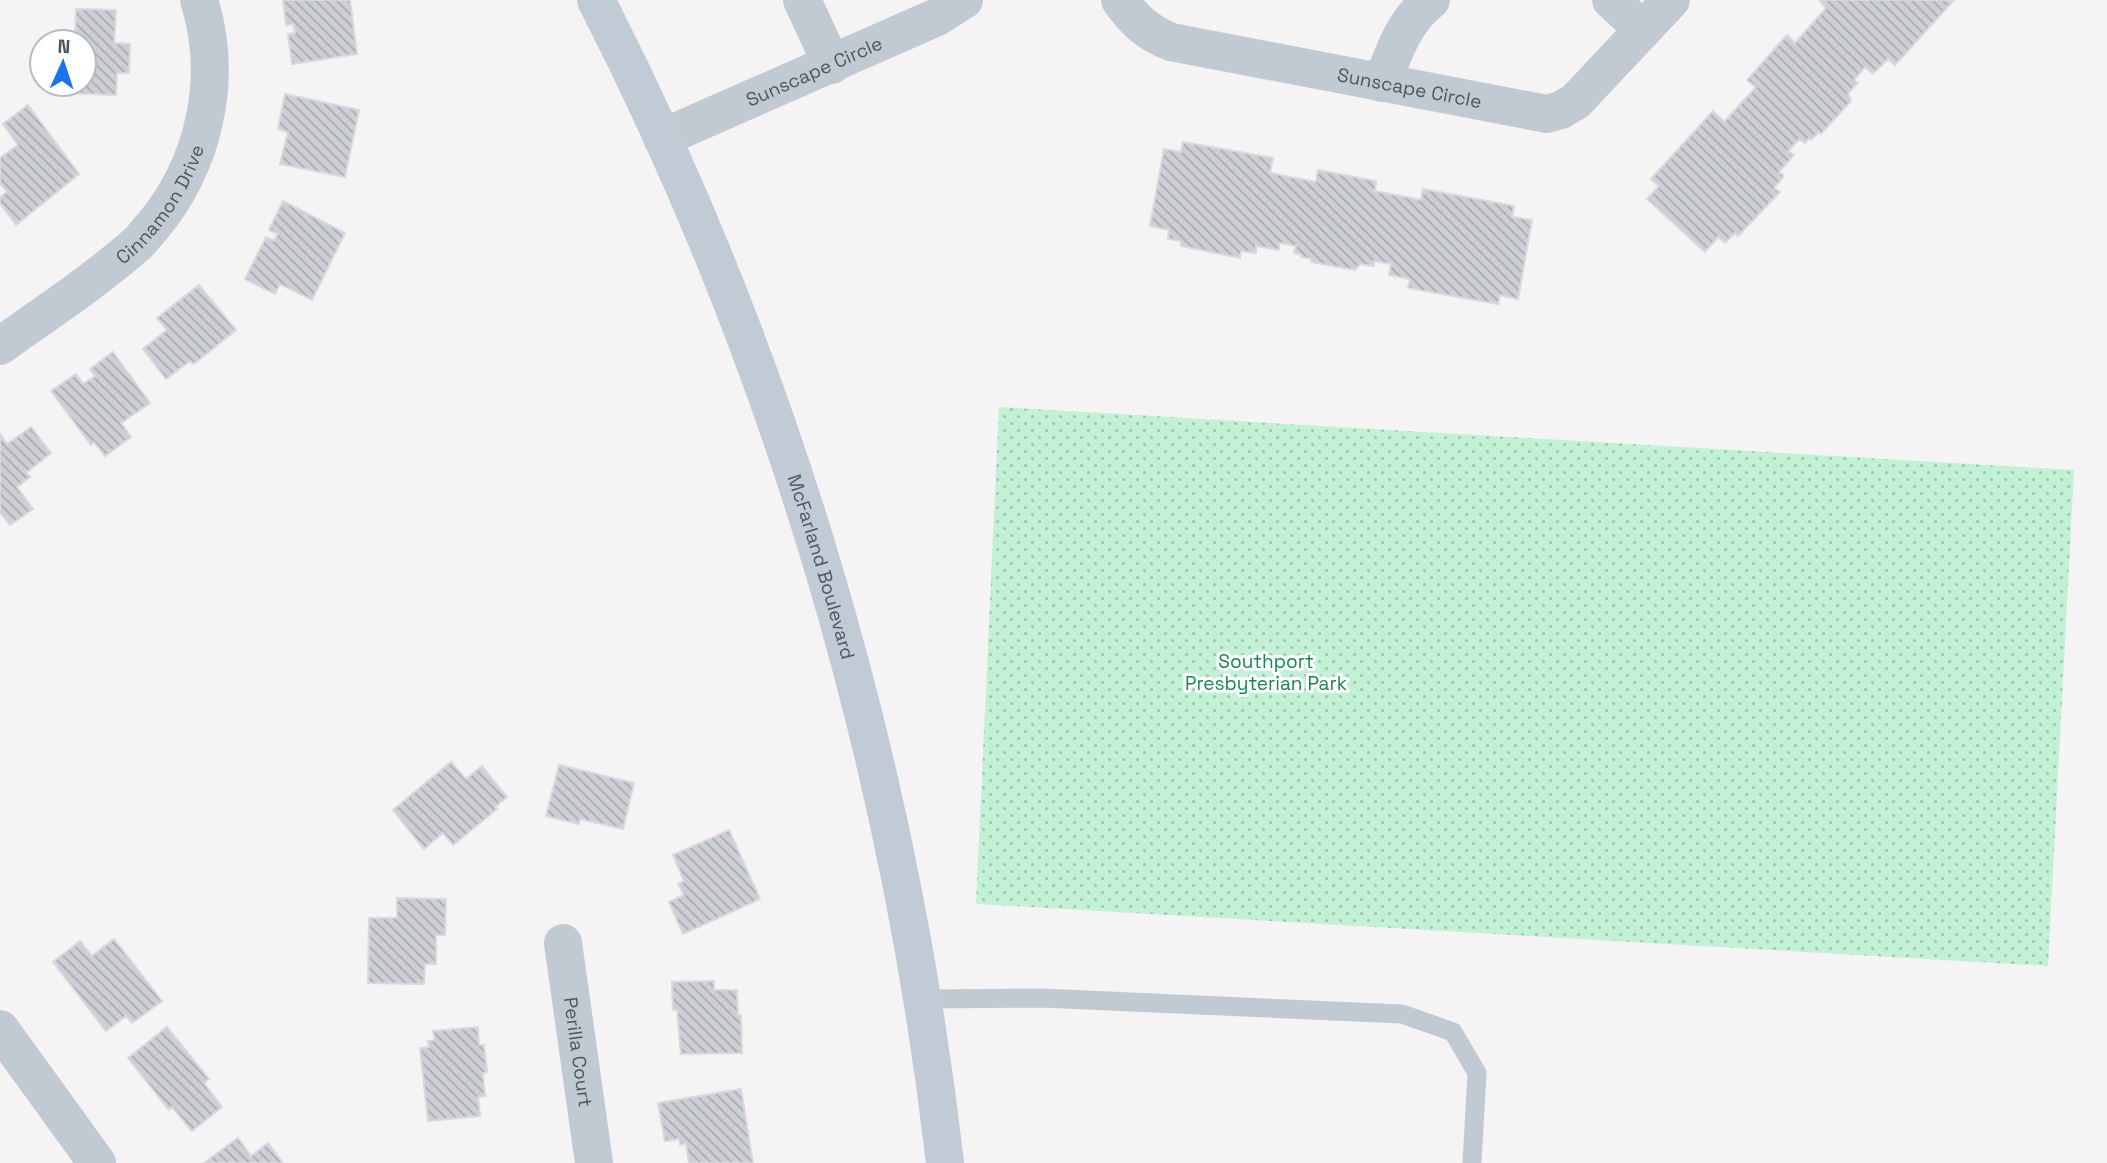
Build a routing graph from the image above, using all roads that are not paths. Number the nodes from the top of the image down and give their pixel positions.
1 (199, 0) edge
2 (596, 0) edge
3 (802, 0) edge
4 (964, 0) edge
5 (1120, 0) edge
6 (1431, 0) edge
7 (1611, 0) edge
8 (1671, 0) edge
9 (1643, 30) junction
10 (832, 65) junction
11 (1382, 83) junction
12 (662, 138) junction
13 (0, 346) edge
14 (563, 943) dead end
15 (922, 999) junction
16 (0, 1029) edge
17 (97, 1163) edge
18 (594, 1163) edge
19 (945, 1163) edge
20 (1472, 1163) edge

1 - 13 street, Cinnamon Drive
2 - 12 street, McFarland Boulevard
3 - 10 street
4 - 10 street, Sunscape Circle
5 - 11 street, Sunscape Circle
6 - 11 street
7 - 9 street
8 - 9 street, Sunscape Circle
9 - 11 street, Sunscape Circle
10 - 12 street, Sunscape Circle
12 - 15 street, McFarland Boulevard
14 - 18 street, Perilla Court
15 - 19 street, McFarland Boulevard
15 - 20 lane
16 - 17 street

